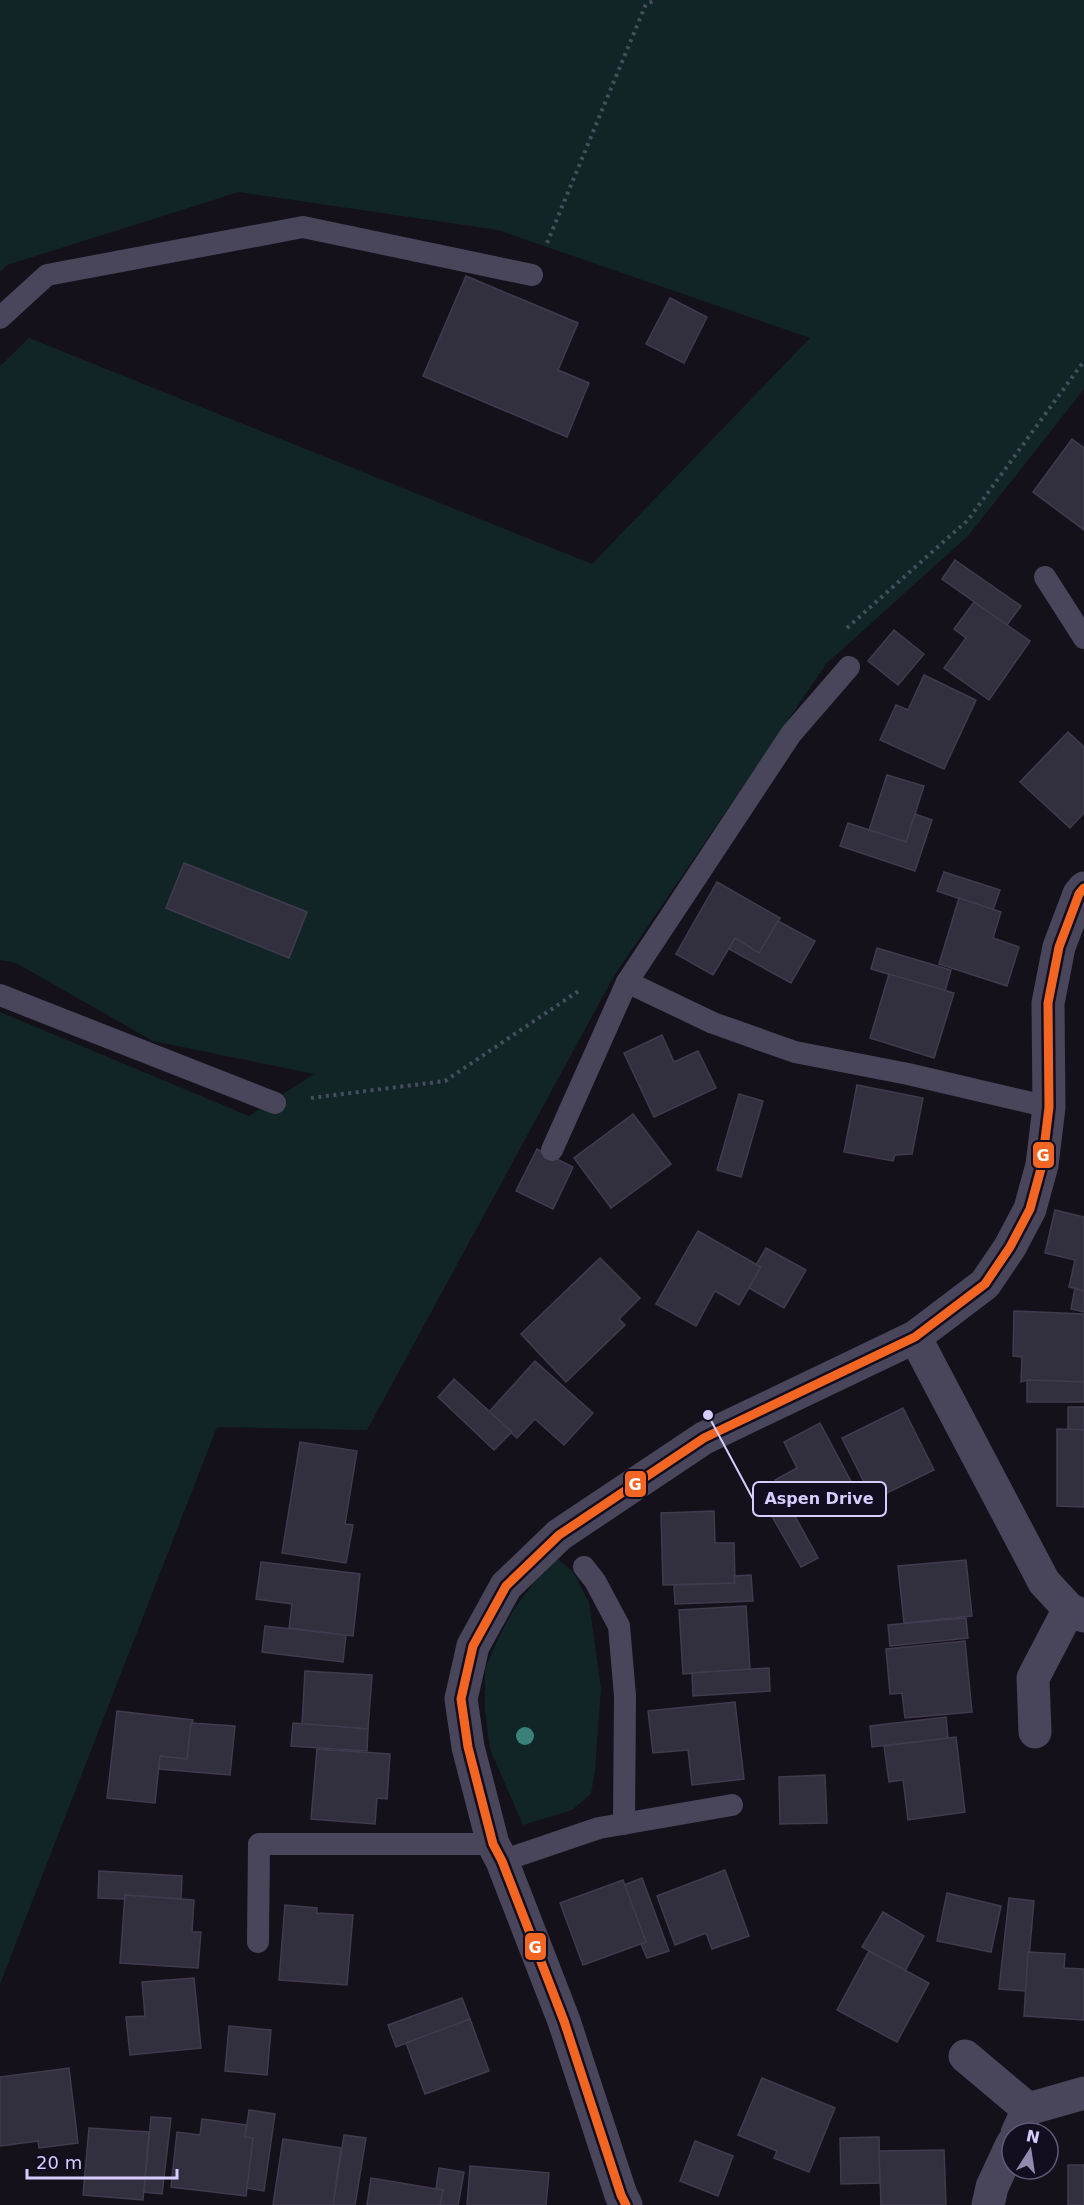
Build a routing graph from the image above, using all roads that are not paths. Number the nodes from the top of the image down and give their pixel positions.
1 (532, 275) road end
2 (0, 318) edge
3 (1045, 578) dead end
4 (1084, 638) edge
5 (849, 667) dead end
6 (1084, 888) edge
7 (627, 982) junction
8 (0, 995) edge
9 (275, 1103) dead end
10 (1048, 1107) junction
11 (552, 1150) dead end
12 (915, 1337) junction
13 (584, 1567) dead end
14 (1077, 1612) edge
15 (1035, 1732) dead end
16 (732, 1805) dead end
17 (624, 1824) junction
18 (497, 1852) junction
19 (258, 1942) dead end
20 (965, 2056) dead end
21 (1084, 2093) edge
22 (1023, 2121) edge
23 (1000, 2170) edge
24 (626, 2205) edge
25 (988, 2205) edge

1 - 2 lane
3 - 4 lane
5 - 7 lane
6 - 10 street
7 - 10 lane
7 - 11 lane
8 - 9 lane
10 - 12 street
12 - 14 street
12 - 18 street
13 - 17 lane
14 - 15 street
16 - 17 lane
17 - 18 lane
18 - 19 lane
18 - 24 street
20 - 22 street
21 - 22 street
23 - 25 street

